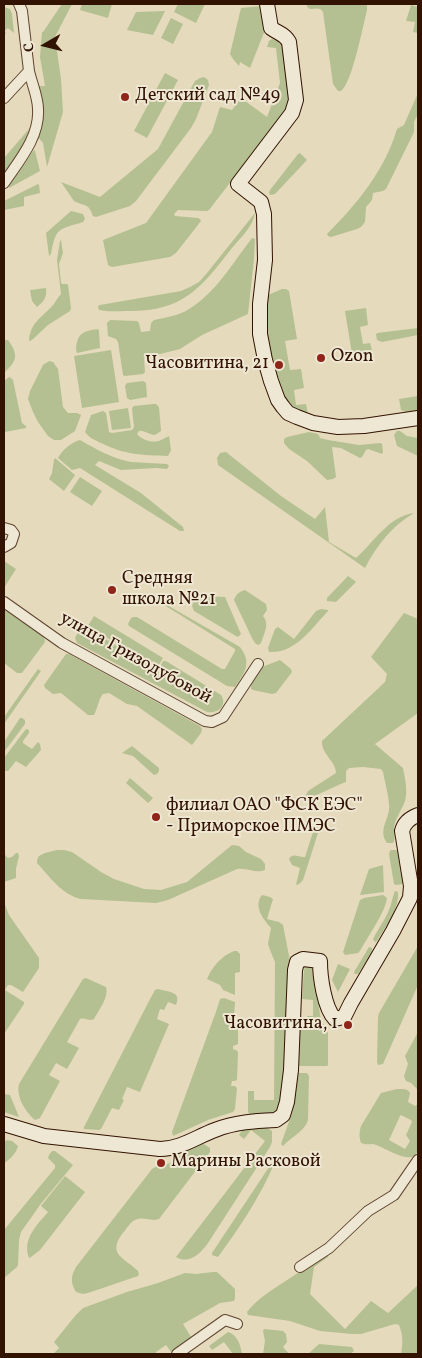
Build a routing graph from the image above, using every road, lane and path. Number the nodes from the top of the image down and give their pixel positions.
1 (19, 4) edge
2 (268, 4) edge
3 (29, 71) junction
4 (4, 98) edge
5 (4, 183) edge
6 (418, 418) edge
7 (4, 528) edge
8 (4, 547) edge
9 (4, 602) edge
10 (258, 664) dead end
11 (418, 815) edge
12 (4, 1124) edge
13 (418, 1160) edge
14 (300, 1267) dead end
15 (237, 1324) dead end
16 (177, 1354) edge

1 - 3 street
2 - 6 street
3 - 4 street
3 - 5 street
7 - 8 street
9 - 10 street, улица Гризодубовой
11 - 12 street
13 - 14 street
15 - 16 street

